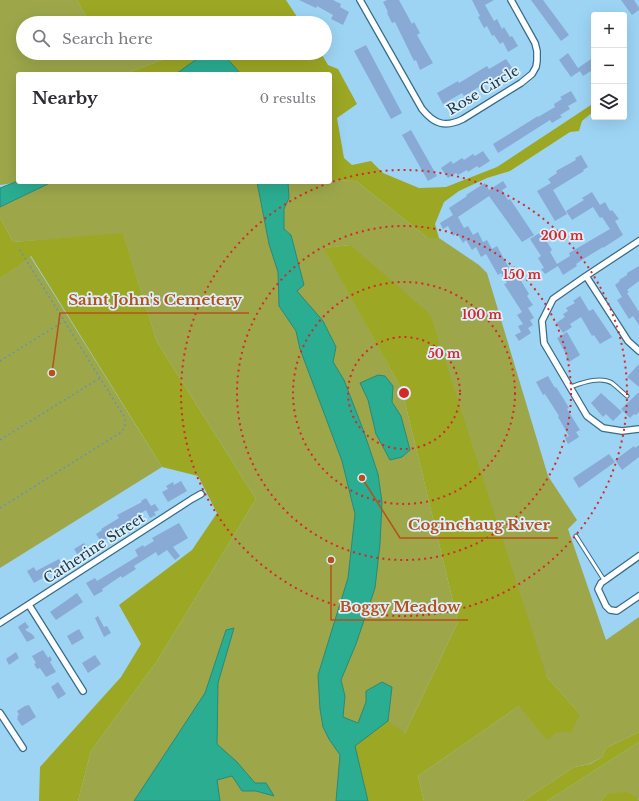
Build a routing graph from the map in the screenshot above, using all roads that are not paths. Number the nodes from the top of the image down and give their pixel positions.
1 (360, 0) edge
2 (511, 0) edge
3 (639, 241) edge
4 (586, 276) junction
5 (639, 350) edge
6 (570, 387) junction
7 (627, 396) dead end
8 (639, 429) edge
9 (201, 494) dead end
10 (576, 536) dead end
11 (639, 556) edge
12 (604, 580) junction
13 (639, 596) edge
14 (30, 604) junction
15 (0, 622) edge
16 (83, 691) dead end
17 (0, 713) edge
18 (23, 748) dead end

1 - 2 street, Rose Circle
3 - 4 street
4 - 5 street
4 - 6 street
6 - 7 lane
6 - 8 street
9 - 14 street, Catherine Street
10 - 12 lane
11 - 12 street
12 - 13 street
14 - 15 street, Catherine Street
14 - 16 street
17 - 18 street

